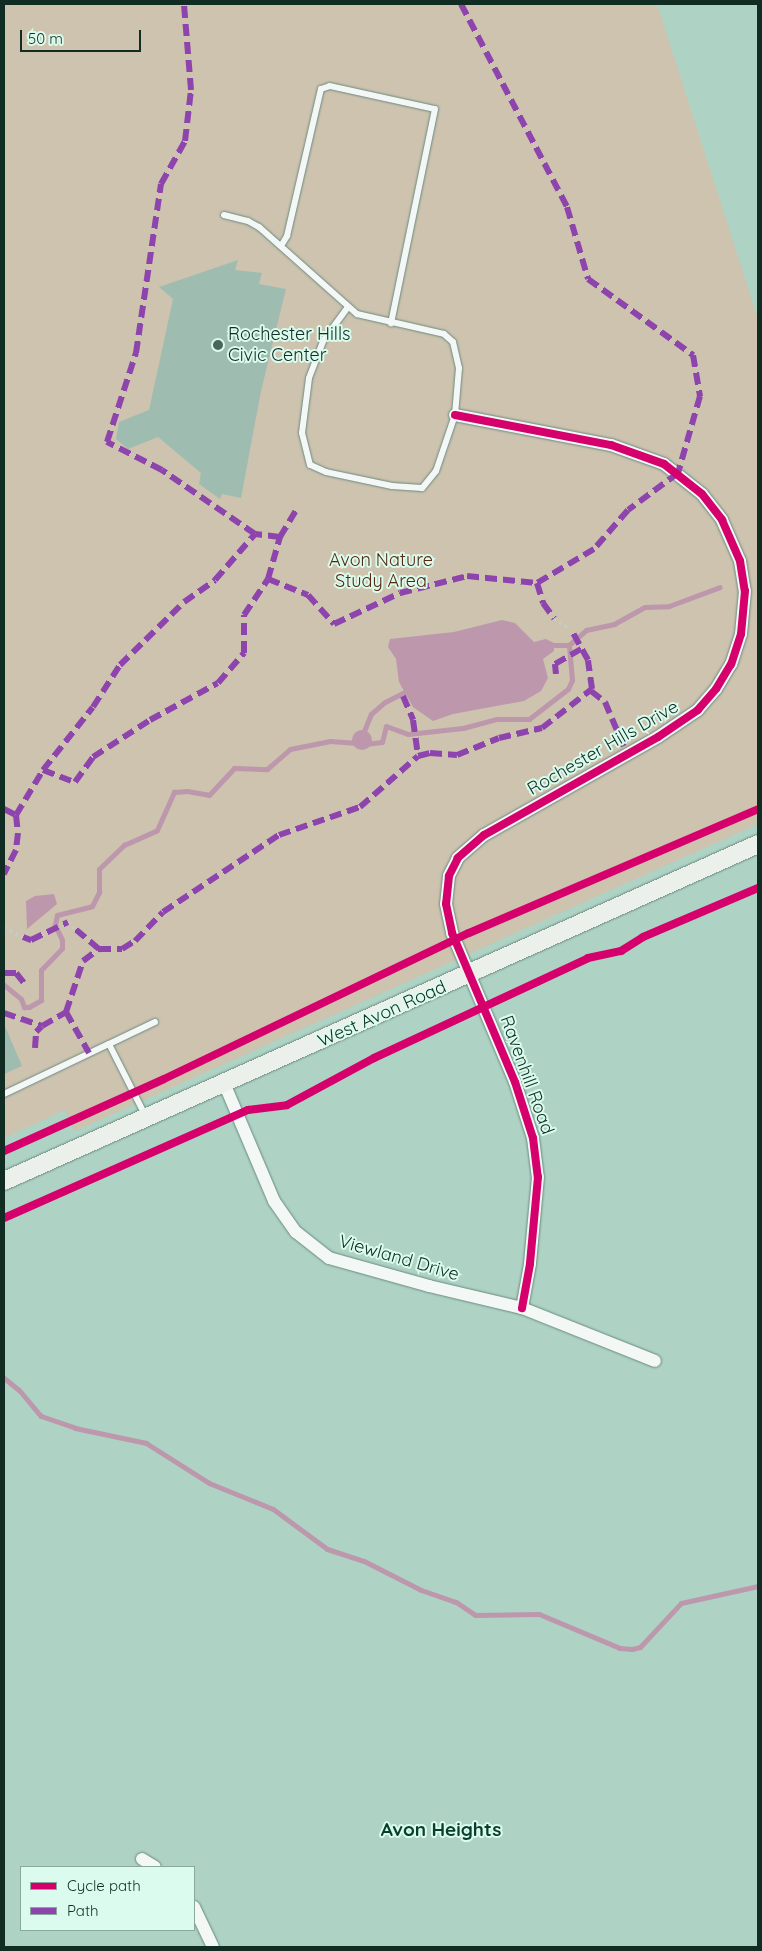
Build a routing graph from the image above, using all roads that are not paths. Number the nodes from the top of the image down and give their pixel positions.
1 (224, 215) dead end
2 (281, 246) junction
3 (348, 307) junction
4 (391, 324) junction
5 (455, 415) junction
6 (758, 844) edge
7 (470, 975) junction
8 (155, 1022) dead end
9 (108, 1044) junction
10 (224, 1083) junction
11 (4, 1094) edge
12 (146, 1118) junction
13 (4, 1181) edge
14 (522, 1308) junction
15 (655, 1361) dead end
16 (142, 1859) dead end
17 (153, 1866) edge
18 (195, 1910) edge
19 (213, 1947) edge

1 - 2 lane
2 - 3 lane
2 - 4 lane
3 - 4 lane
3 - 5 lane
4 - 5 lane
5 - 7 street, Rochester Hills Drive
6 - 7 street, West Avon Road
7 - 10 street, West Avon Road
7 - 14 street, Ravenhill Road
8 - 9 lane
9 - 11 lane
9 - 12 lane
10 - 12 street, West Avon Road
10 - 14 street, Viewland Drive
12 - 13 street, West Avon Road
14 - 15 street, Viewland Drive
16 - 17 street
18 - 19 street

